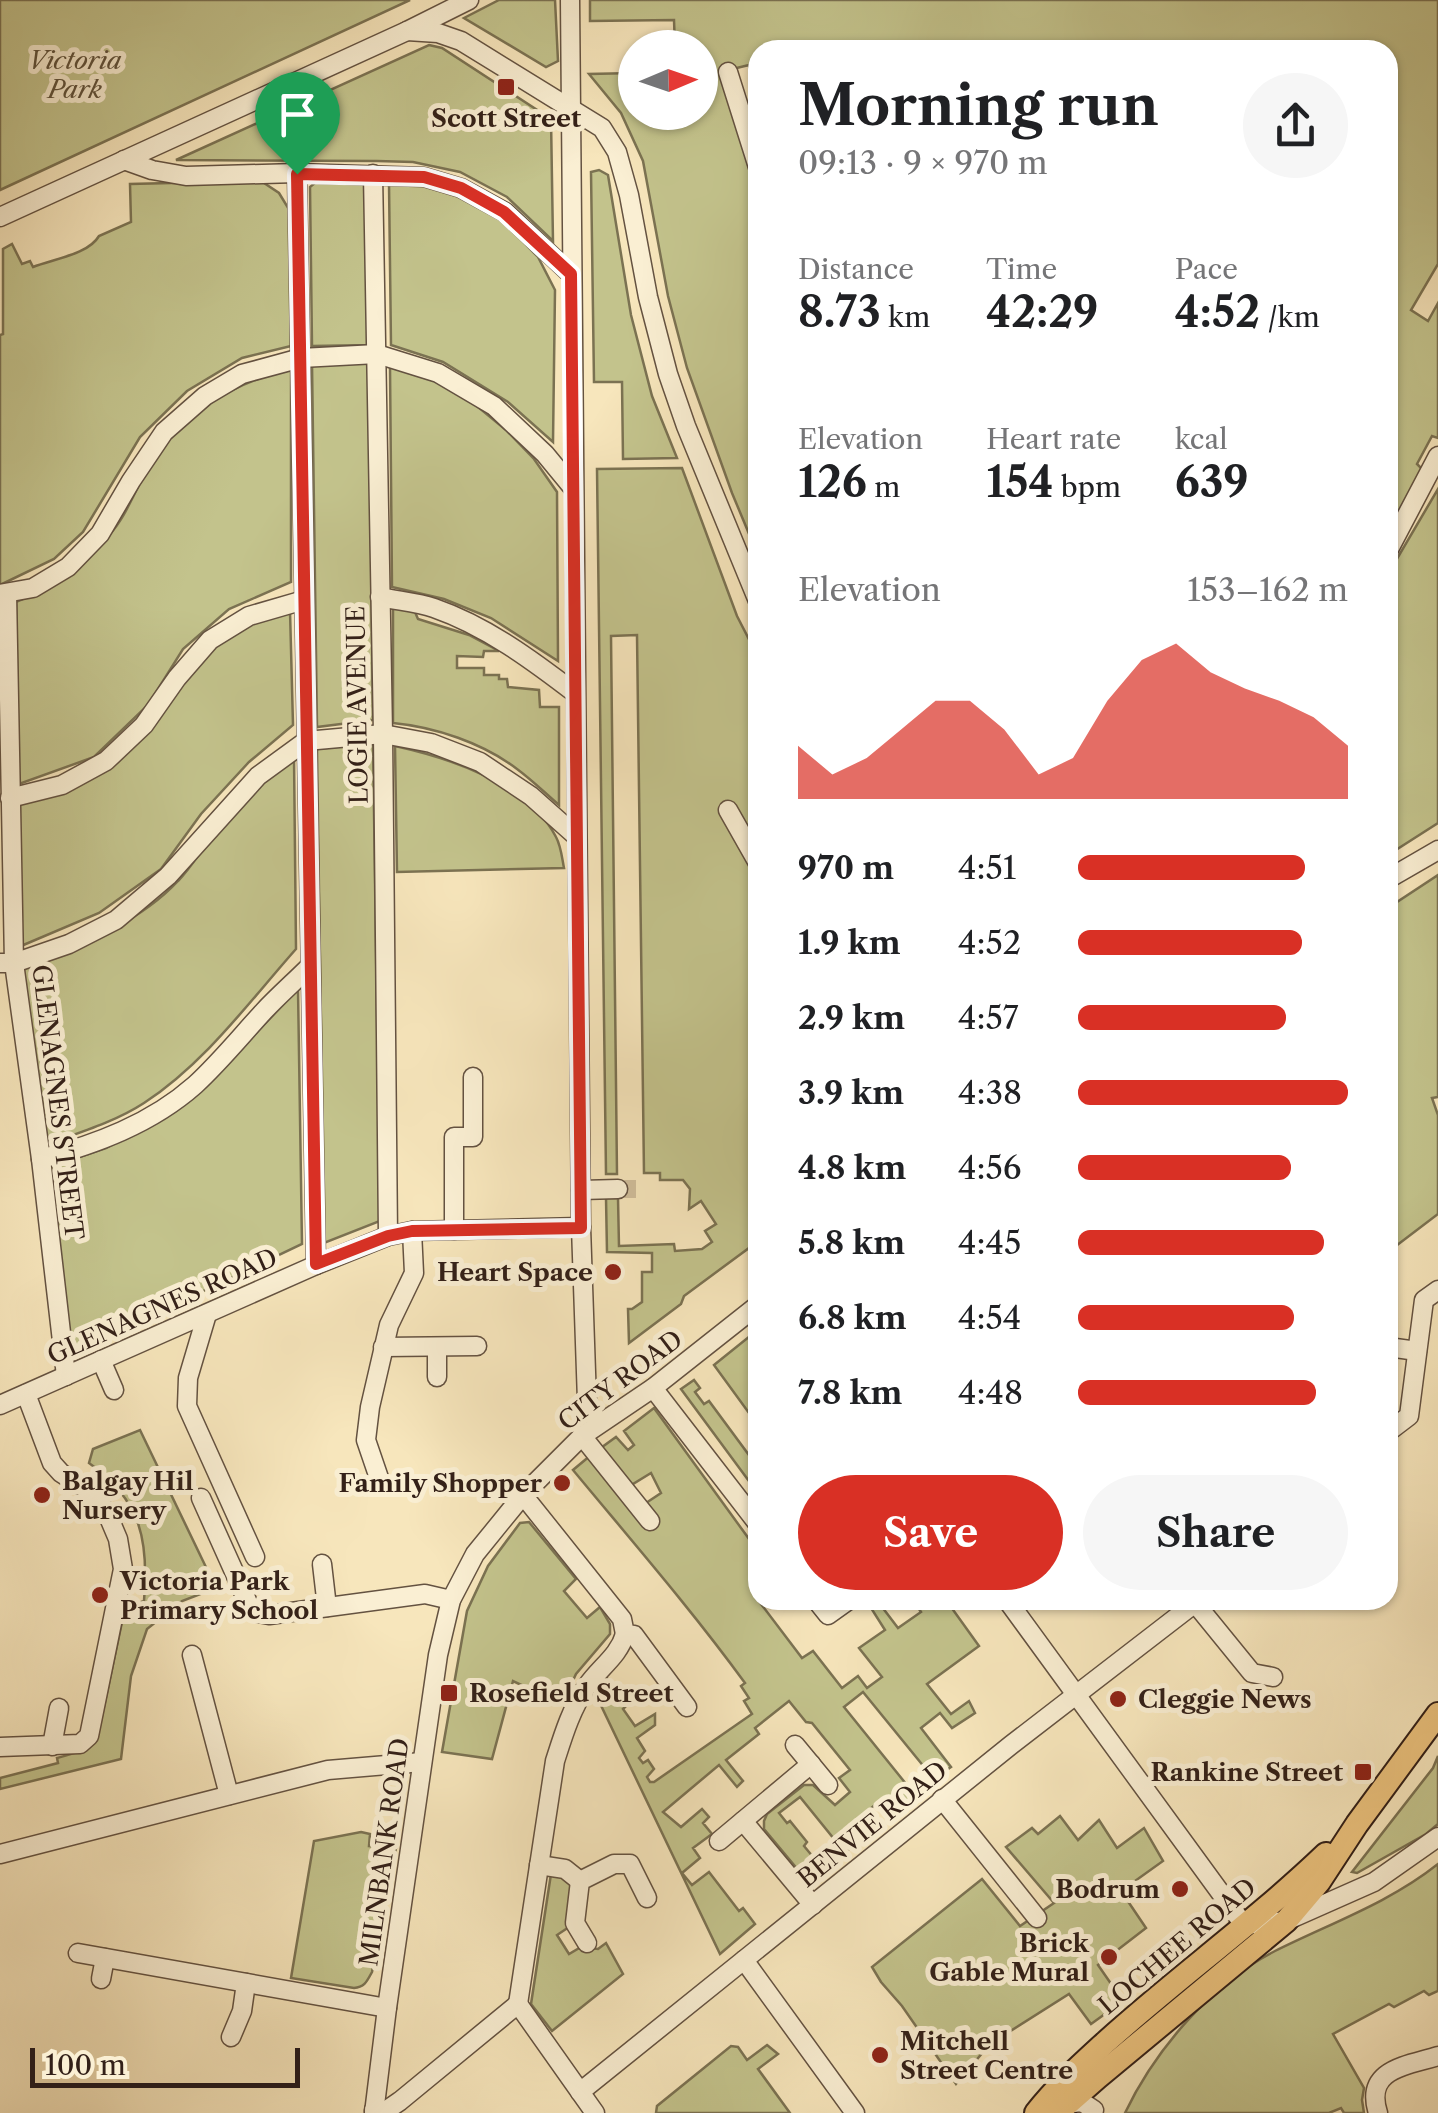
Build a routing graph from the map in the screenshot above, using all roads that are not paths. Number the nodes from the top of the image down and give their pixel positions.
1 (469, 0) edge
2 (570, 0) edge
3 (406, 31) junction
4 (728, 72) dead end
5 (572, 108) junction
6 (748, 135) edge
7 (124, 160) junction
8 (297, 174) junction
9 (373, 174) junction
10 (0, 217) edge
11 (571, 274) junction
12 (377, 354) junction
13 (302, 358) junction
14 (1438, 456) edge
15 (573, 488) junction
16 (1398, 531) edge
17 (748, 577) edge
18 (4, 594) edge
19 (380, 597) junction
20 (304, 600) junction
21 (575, 693) junction
22 (383, 734) junction
23 (306, 741) junction
24 (10, 798) junction
25 (728, 810) dead end
26 (576, 836) junction
27 (748, 845) edge
28 (1438, 850) edge
29 (1398, 873) edge
30 (7, 963) edge
31 (309, 967) junction
32 (474, 1077) dead end
33 (41, 1160) junction
34 (618, 1189) tunnel mouth
35 (581, 1190) junction
36 (581, 1228) junction
37 (454, 1230) junction
38 (412, 1231) junction
39 (388, 1236) junction
40 (316, 1264) junction
41 (1438, 1290) edge
42 (748, 1313) edge
43 (207, 1314) junction
44 (436, 1346) junction
45 (476, 1346) dead end
46 (382, 1347) junction
47 (1398, 1348) edge
48 (1416, 1351) junction
49 (102, 1360) junction
50 (66, 1376) junction
51 (437, 1378) dead end
52 (652, 1388) junction
53 (114, 1390) dead end
54 (26, 1394) junction
55 (0, 1405) edge
56 (598, 1423) junction
57 (1398, 1424) edge
58 (582, 1436) junction
59 (380, 1481) dead end
60 (524, 1494) junction
61 (201, 1498) dead end
62 (748, 1511) edge
63 (650, 1521) dead end
64 (255, 1557) dead end
65 (322, 1564) dead end
66 (452, 1600) junction
67 (327, 1607) junction
68 (1014, 1610) edge
69 (1186, 1610) edge
70 (1203, 1610) edge
71 (626, 1634) junction
72 (192, 1655) dead end
73 (1272, 1677) dead end
74 (1074, 1694) junction
75 (58, 1708) dead end
76 (688, 1708) dead end
77 (1438, 1714) edge
78 (795, 1745) dead end
79 (52, 1746) junction
80 (0, 1747) edge
81 (422, 1762) junction
82 (811, 1764) junction
83 (828, 1785) dead end
84 (229, 1795) junction
85 (942, 1799) junction
86 (743, 1821) junction
87 (1357, 1824) junction
88 (1438, 1838) edge
89 (718, 1841) dead end
90 (0, 1854) edge
91 (539, 1865) junction
92 (580, 1881) junction
93 (647, 1898) dead end
94 (813, 1905) junction
95 (1037, 1918) dead end
96 (1286, 1922) junction
97 (1244, 1925) junction
98 (586, 1943) dead end
99 (78, 1953) dead end
100 (106, 1958) junction
101 (744, 1960) junction
102 (102, 1979) dead end
103 (246, 1983) junction
104 (518, 2004) junction
105 (387, 2008) junction
106 (232, 2038) dead end
107 (1438, 2056) edge
108 (1072, 2074) junction
109 (1098, 2076) junction
110 (580, 2092) junction
111 (1063, 2110) edge
112 (374, 2112) edge
113 (1094, 2112) edge
114 (595, 2113) edge
115 (854, 2113) edge
116 (1038, 2113) edge
117 (1378, 2113) edge

1 - 3 street
2 - 5 street
3 - 5 street
3 - 7 street
4 - 6 street
5 - 11 street
5 - 17 street
7 - 8 street
7 - 10 street
8 - 9 street
8 - 13 street, LOGIE AVENUE
9 - 11 street
9 - 12 street, LOGIE AVENUE
11 - 15 street
12 - 13 street
12 - 15 street
12 - 19 street, LOGIE AVENUE
13 - 18 street
13 - 20 street, LOGIE AVENUE
14 - 16 street
15 - 21 street
18 - 24 street, GLENAGNES STREET
19 - 21 street
19 - 22 street, LOGIE AVENUE
20 - 23 street, LOGIE AVENUE
20 - 24 street
21 - 26 street
22 - 23 street
22 - 26 street
22 - 39 street, LOGIE AVENUE
23 - 30 street
23 - 31 street, LOGIE AVENUE
24 - 30 street, GLENAGNES STREET
25 - 27 street
26 - 35 street
28 - 29 street
30 - 33 street, GLENAGNES STREET
31 - 33 street
31 - 40 street, LOGIE AVENUE
32 - 37 street
33 - 50 street, GLENAGNES STREET
34 - 35 street
35 - 36 street
36 - 37 street, GLENAGNES ROAD
36 - 56 street
37 - 38 street, GLENAGNES ROAD
38 - 39 street, GLENAGNES ROAD
38 - 46 street
39 - 40 street, GLENAGNES ROAD
40 - 43 street, GLENAGNES ROAD
41 - 48 street
42 - 52 street, CITY ROAD
43 - 49 street, GLENAGNES ROAD
43 - 64 street
44 - 45 street
44 - 46 street
44 - 51 street
46 - 59 street
47 - 48 street
48 - 57 street
49 - 50 street, GLENAGNES ROAD
49 - 53 street
50 - 54 street, GLENAGNES ROAD
52 - 56 street, CITY ROAD
52 - 62 street
54 - 55 street, GLENAGNES ROAD
54 - 79 street
56 - 58 street, CITY ROAD
58 - 60 street, CITY ROAD
58 - 63 street
60 - 66 street, CITY ROAD
60 - 71 street
61 - 67 street
65 - 67 street
66 - 67 street
66 - 81 street, MILNBANK ROAD
68 - 74 street
69 - 74 street, BENVIE ROAD
70 - 73 street
71 - 76 street
71 - 91 street
72 - 84 street
74 - 85 street, BENVIE ROAD
74 - 97 street
75 - 79 street
77 - 87 main road, LOCHEE ROAD
78 - 82 street
79 - 80 street
81 - 84 street
81 - 105 street, MILNBANK ROAD
82 - 83 street
82 - 86 street
84 - 90 street
85 - 94 street, BENVIE ROAD
85 - 95 street
86 - 89 street
86 - 94 street
87 - 96 main road, LOCHEE ROAD
87 - 97 main road, LOCHEE ROAD
88 - 96 street
91 - 92 street
91 - 104 street
92 - 93 street
92 - 98 street
94 - 101 street, BENVIE ROAD
96 - 97 street
96 - 109 main road, LOCHEE ROAD
97 - 108 main road, LOCHEE ROAD
99 - 100 street
100 - 102 street
100 - 103 street
101 - 110 street, BENVIE ROAD
101 - 115 street
103 - 105 street
103 - 106 street
104 - 110 street
104 - 112 street
105 - 112 street, MILNBANK ROAD
107 - 117 street
108 - 111 street
108 - 116 main road, LOCHEE ROAD
109 - 111 main road, LOCHEE ROAD
109 - 113 street
110 - 114 street
111 - 113 street
111 - 116 street, LOCHEE ROAD

